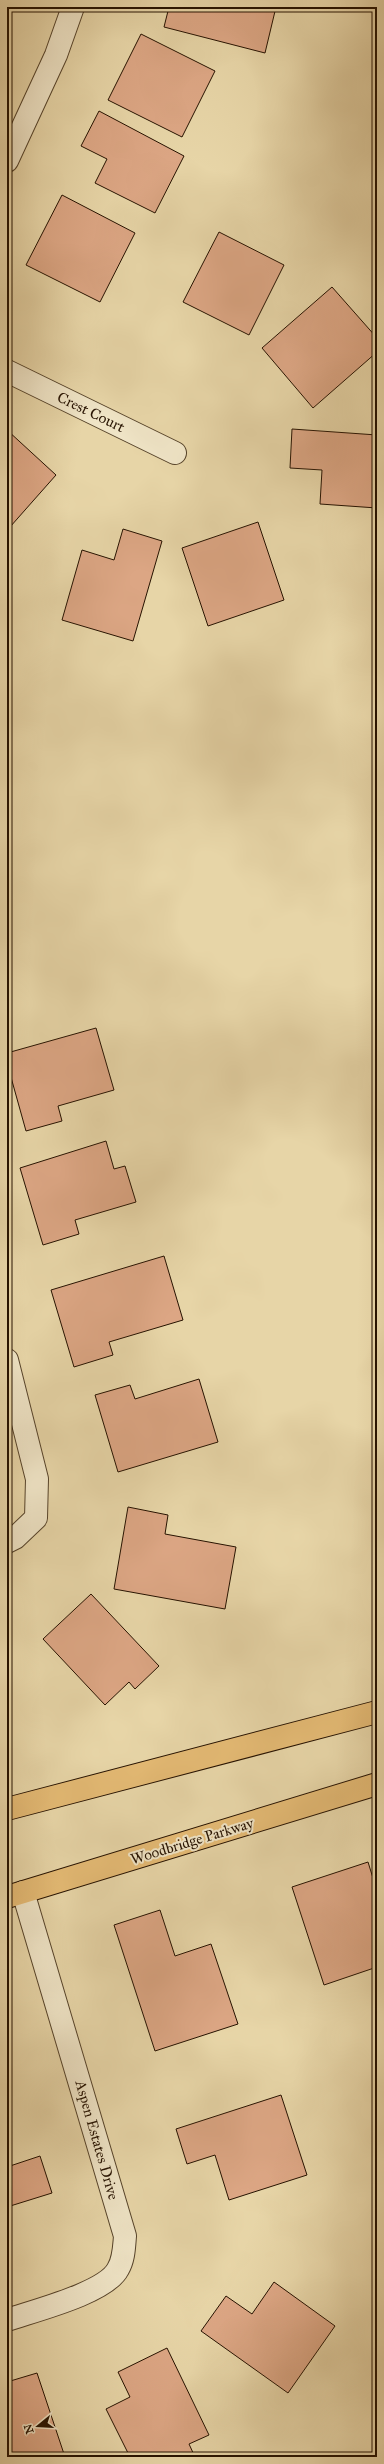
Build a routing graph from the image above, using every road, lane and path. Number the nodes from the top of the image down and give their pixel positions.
1 (72, 7) edge
2 (7, 161) edge
3 (7, 371) edge
4 (175, 453) dead end
5 (7, 1360) edge
6 (7, 1542) edge
7 (377, 1712) edge
8 (377, 1784) edge
9 (7, 1809) edge
10 (15, 1894) edge
11 (7, 2320) edge

1 - 2 street
3 - 4 street, Crest Court
5 - 6 street
7 - 9 main road
8 - 10 main road, Woodbridge Parkway
10 - 11 street, Aspen Estates Drive

